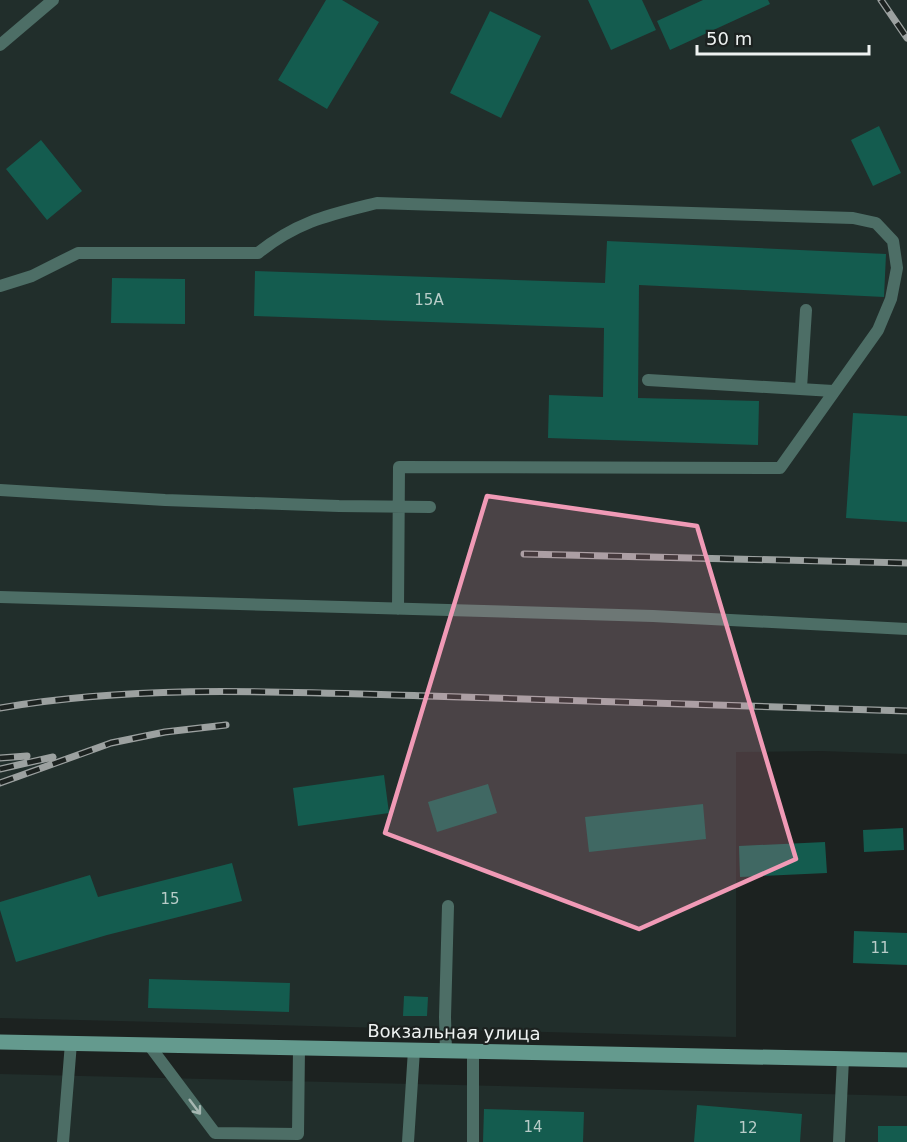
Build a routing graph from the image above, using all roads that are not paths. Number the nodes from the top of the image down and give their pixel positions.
1 (53, 0) edge
2 (0, 45) edge
3 (0, 286) edge
4 (806, 310) dead end
5 (648, 380) dead end
6 (801, 388) junction
7 (833, 391) junction
8 (0, 490) edge
9 (398, 506) junction
10 (430, 507) dead end
11 (0, 597) edge
12 (398, 609) junction
13 (907, 629) edge
14 (448, 906) dead end
15 (0, 1042) edge
16 (71, 1043) junction
17 (149, 1045) junction
18 (298, 1048) junction
19 (414, 1050) junction
20 (446, 1051) junction
21 (473, 1052) junction
22 (843, 1059) junction
23 (907, 1060) edge
24 (218, 1138) edge
25 (297, 1138) edge
26 (63, 1142) edge
27 (408, 1142) edge
28 (473, 1142) edge
29 (839, 1142) edge

1 - 2 lane
3 - 7 lane
4 - 6 lane
5 - 6 lane
6 - 7 lane
7 - 9 lane
8 - 9 lane
9 - 10 lane
9 - 12 lane
11 - 12 lane
12 - 13 lane
14 - 20 lane
15 - 16 main road, Вокзальная улица
16 - 17 main road, Вокзальная улица
16 - 26 lane
17 - 18 main road, Вокзальная улица
17 -> 24 lane
18 - 19 main road, Вокзальная улица
18 - 25 lane
19 - 20 main road, Вокзальная улица
19 - 27 lane
20 - 21 main road, Вокзальная улица
21 - 22 main road, Вокзальная улица
21 - 28 lane
22 - 23 main road, Вокзальная улица
22 - 29 lane
24 - 25 lane

